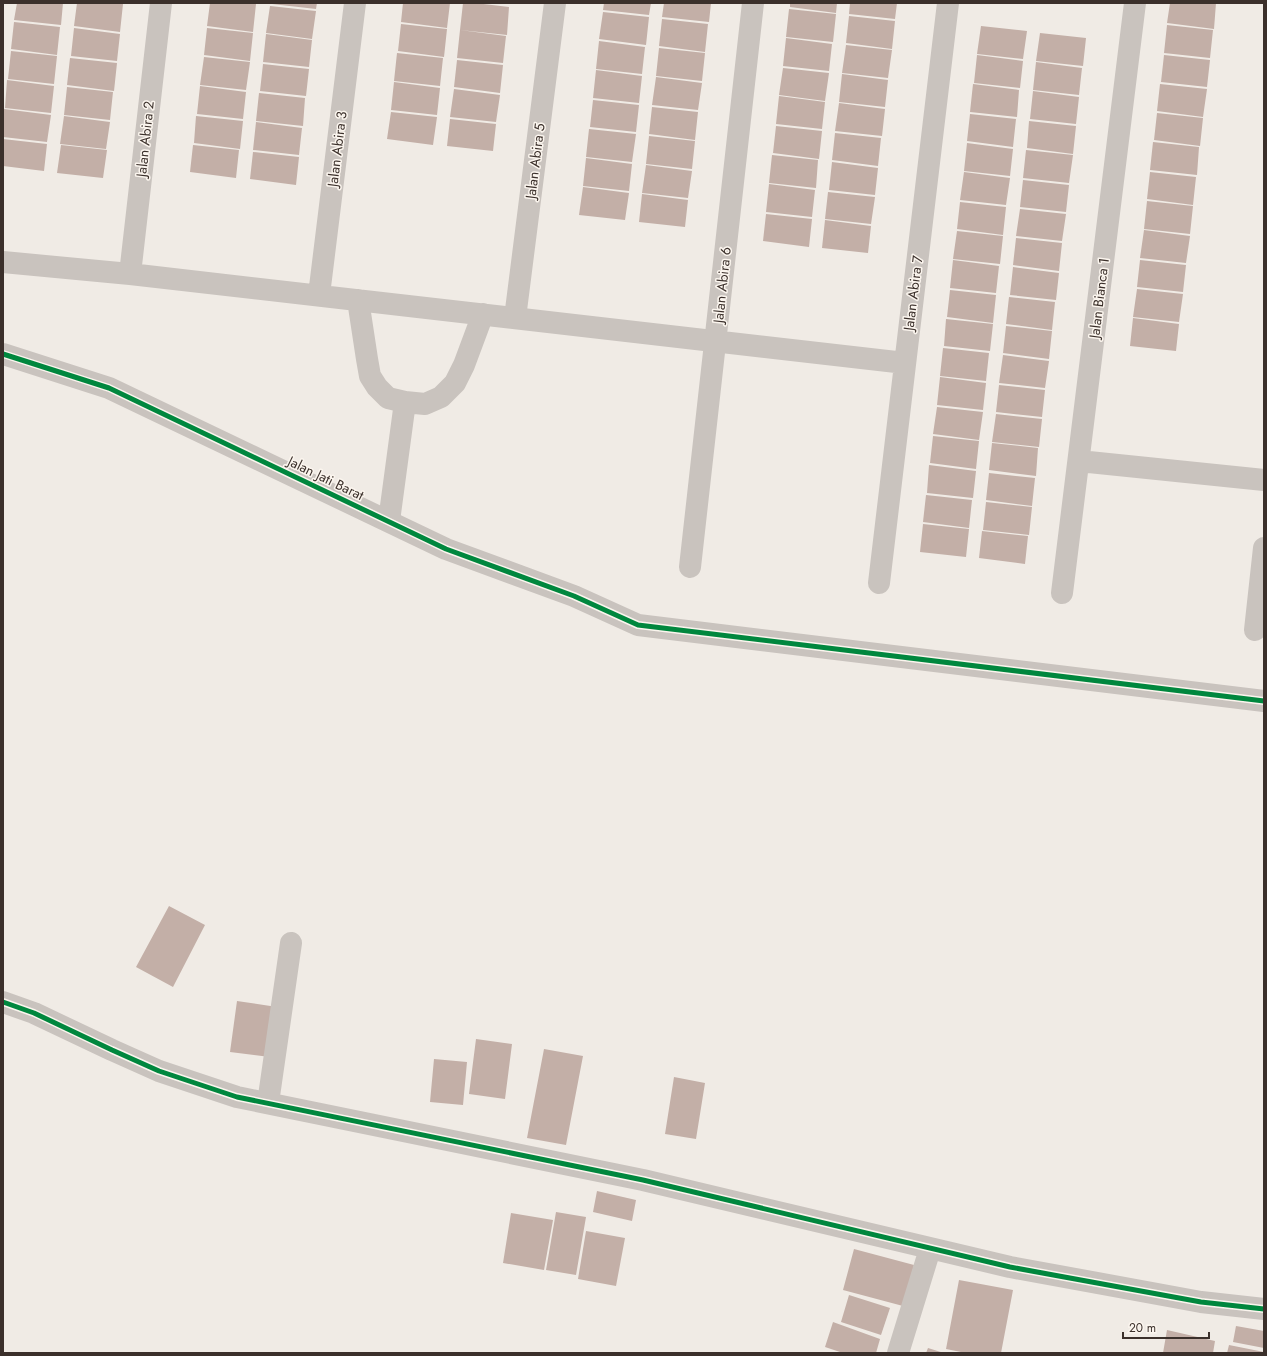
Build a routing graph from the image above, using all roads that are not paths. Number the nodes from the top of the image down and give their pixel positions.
1 (161, 3) edge
2 (355, 3) edge
3 (555, 3) edge
4 (753, 3) edge
5 (948, 3) edge
6 (1136, 3) edge
7 (3, 262) edge
8 (130, 274) junction
9 (319, 295) junction
10 (358, 300) junction
11 (483, 314) junction
12 (515, 318) junction
13 (715, 341) junction
14 (3, 354) edge
15 (905, 362) junction
16 (405, 402) junction
17 (1079, 461) junction
18 (1264, 480) edge
19 (389, 521) junction
20 (1264, 548) edge
21 (690, 567) dead end
22 (879, 583) dead end
23 (1062, 593) dead end
24 (1255, 630) dead end
25 (1264, 700) edge
26 (292, 943) dead end
27 (3, 1002) edge
28 (268, 1103) junction
29 (930, 1249) junction
30 (1264, 1309) edge
31 (898, 1353) edge

1 - 8 street, Jalan Abira 2
2 - 9 street, Jalan Abira 3
3 - 12 street, Jalan Abira 5
4 - 13 street, Jalan Abira 6
5 - 15 street, Jalan Abira 7
6 - 17 street, Jalan Bianca 1
7 - 8 street
8 - 9 street
9 - 10 street
10 - 11 street
10 - 16 street
11 - 12 street
11 - 16 street
12 - 13 street
13 - 15 street
13 - 21 street, Jalan Abira 6
14 - 19 street, Jalan Jati Barat
15 - 22 street, Jalan Abira 7
16 - 19 street
17 - 18 street
17 - 23 street, Jalan Bianca 1
19 - 25 street, Jalan Jati Barat
20 - 24 street
26 - 28 street
27 - 28 street
28 - 29 street
29 - 30 street
29 - 31 street

